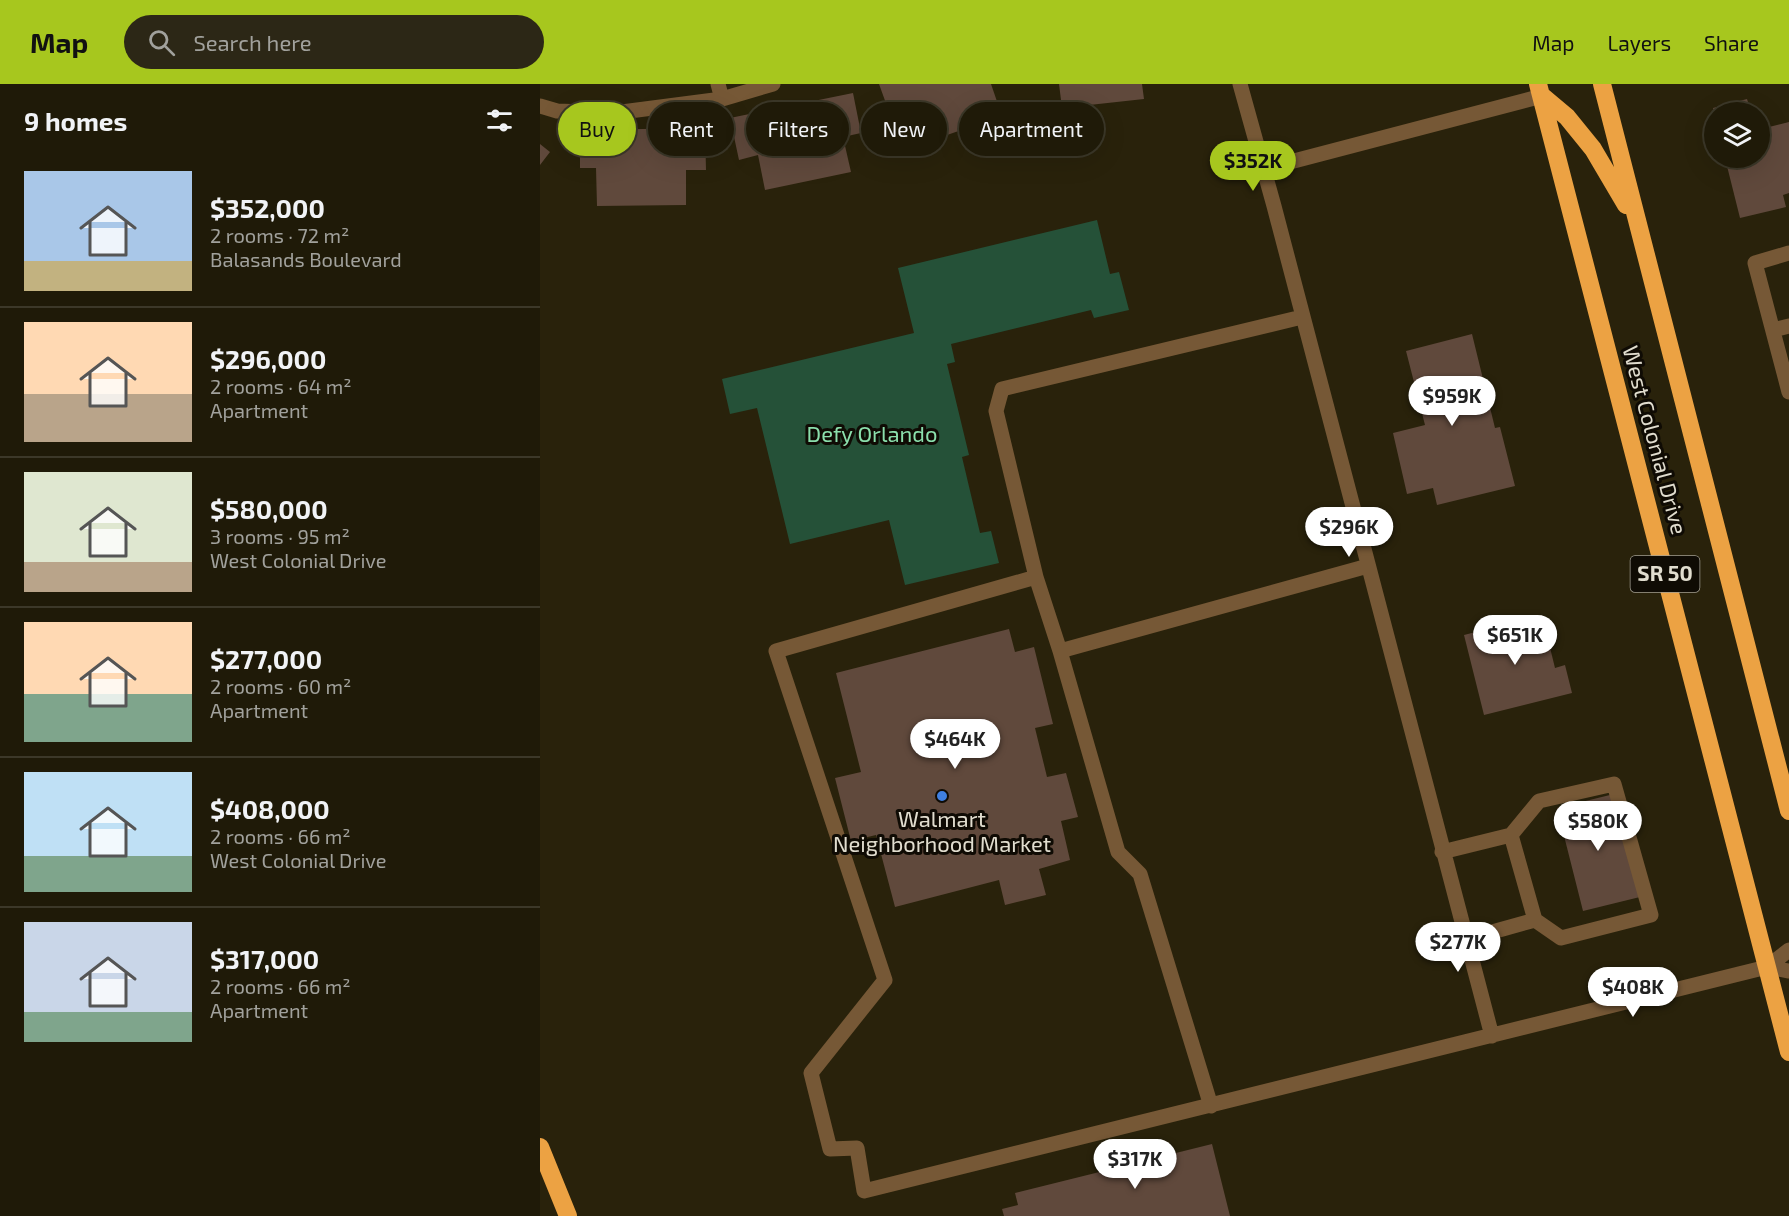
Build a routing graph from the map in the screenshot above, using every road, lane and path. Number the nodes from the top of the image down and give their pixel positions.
1 (773, 84) edge
2 (1240, 84) edge
3 (1602, 84) edge
4 (1540, 90) edge
5 (720, 92) edge
6 (540, 106) edge
7 (1263, 169) junction
8 (1637, 222) junction
9 (1789, 253) edge
10 (1302, 317) junction
11 (1789, 326) edge
12 (1773, 330) junction
13 (1789, 392) edge
14 (1368, 566) junction
15 (1036, 577) junction
16 (1060, 651) junction
17 (1789, 811) edge
18 (1510, 835) junction
19 (1442, 852) junction
20 (1535, 920) junction
21 (1467, 939) junction
22 (1789, 950) edge
23 (1767, 967) junction
24 (1789, 971) edge
25 (1491, 1036) junction
26 (1789, 1052) edge
27 (1211, 1106) junction
28 (540, 1147) edge
29 (568, 1216) edge

1 - 5 street
2 - 7 street
3 - 8 highway, West Colonial Drive / SR 50
4 - 7 street
4 - 8 highway
4 - 23 highway, West Colonial Drive / SR 50
5 - 6 street
7 - 10 street
8 - 17 highway, West Colonial Drive / SR 50
9 - 12 street
10 - 14 street
10 - 15 street
11 - 12 street
12 - 13 street
14 - 16 street
14 - 19 street
15 - 16 street
15 - 27 street
16 - 27 street
18 - 19 street
18 - 20 street
18 - 20 street
19 - 21 street
20 - 21 street
21 - 25 street
22 - 23 street
23 - 24 street
23 - 25 street
23 - 26 highway, West Colonial Drive / SR 50
25 - 27 street
28 - 29 highway

